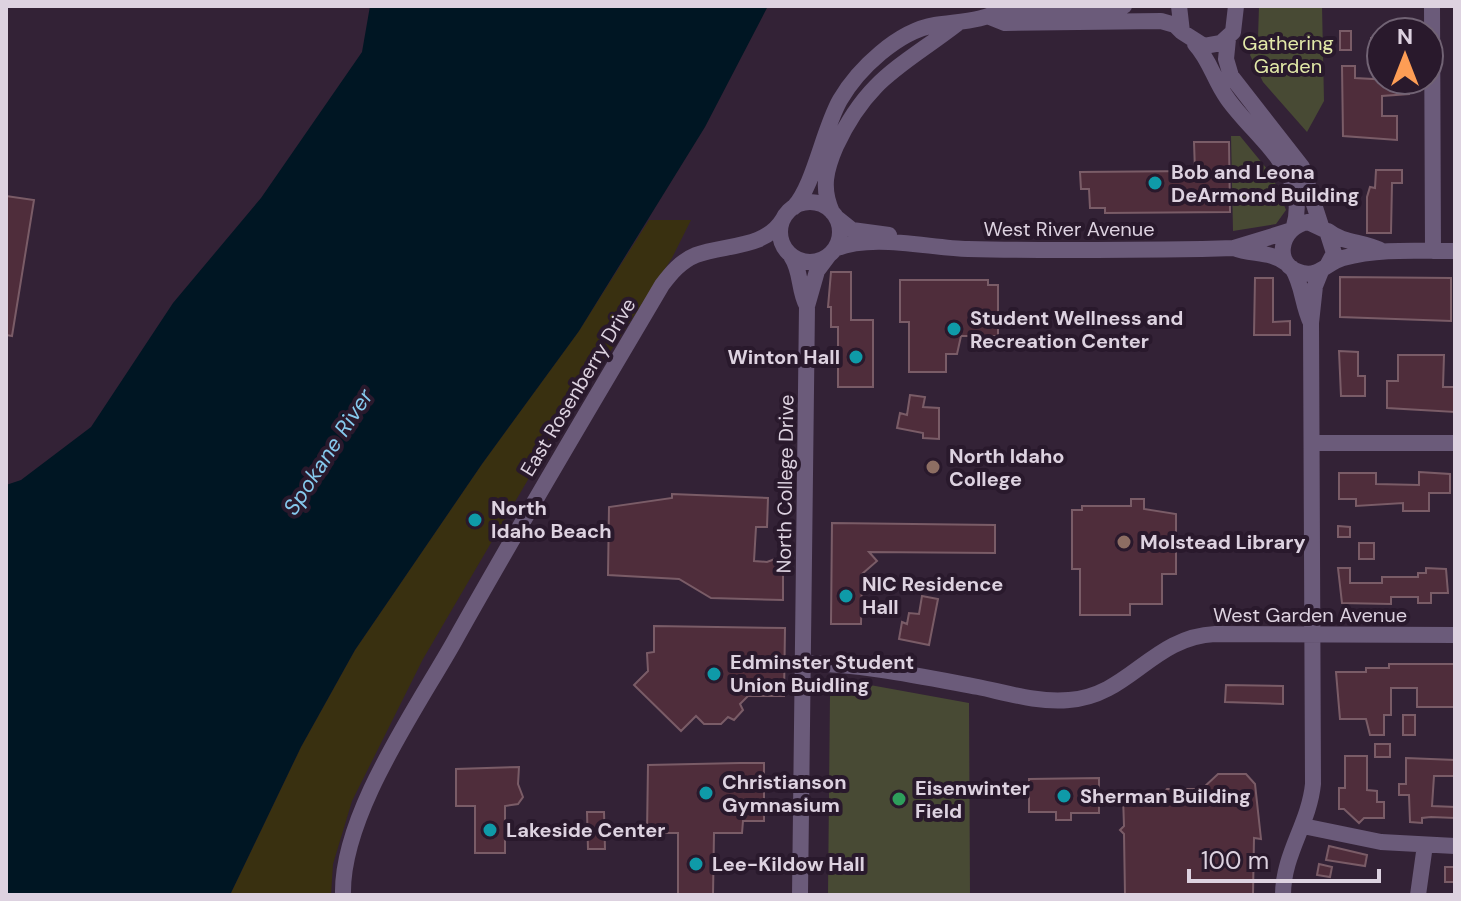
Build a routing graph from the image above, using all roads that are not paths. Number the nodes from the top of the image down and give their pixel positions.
1 (1124, 6) edge
2 (1179, 6) edge
3 (1236, 6) edge
4 (1432, 6) edge
5 (990, 17) junction
6 (957, 24) junction
7 (1182, 32) junction
8 (1228, 39) junction
9 (1195, 44) junction
10 (788, 213) junction
11 (835, 215) junction
12 (1324, 228) junction
13 (1291, 229) junction
14 (905, 243) junction
15 (1234, 248) junction
16 (1382, 251) junction
17 (1433, 251) junction
18 (1455, 251) edge
19 (832, 252) junction
20 (791, 256) junction
21 (1289, 266) junction
22 (1324, 268) junction
23 (807, 306) junction
24 (1311, 323) junction
25 (1313, 443) junction
26 (1455, 443) edge
27 (1312, 634) junction
28 (1455, 635) edge
29 (803, 663) junction
30 (1303, 826) junction
31 (1425, 845) junction
32 (1455, 846) edge
33 (343, 895) edge
34 (800, 895) edge
35 (1283, 895) edge
36 (1418, 895) edge

1 - 5 street
2 - 7 street
3 - 8 street
4 - 17 street
5 - 6 street
5 - 7 street
6 - 10 street
6 - 11 street
7 - 9 street
8 - 9 street
8 - 12 street
9 - 13 street
10 - 11 street
10 - 20 street
10 - 33 street, East Rosenberry Drive
11 - 14 street, West River Avenue
11 - 19 street
12 - 13 street
12 - 16 street
12 - 22 street
13 - 15 street, West River Avenue
13 - 21 street
14 - 15 street, West River Avenue
14 - 19 street, West River Avenue
15 - 21 street, West River Avenue
16 - 17 street
16 - 22 street
17 - 18 street
19 - 20 street
19 - 23 street, North College Drive
20 - 23 street, North College Drive
21 - 22 street
21 - 24 street
22 - 24 street
23 - 29 street, North College Drive
24 - 25 street
25 - 26 street
25 - 27 street
27 - 28 street, West Garden Avenue
27 - 29 street, West Garden Avenue
27 - 30 street
29 - 34 street, North College Drive
30 - 31 street
30 - 35 street
31 - 32 street
31 - 36 street

